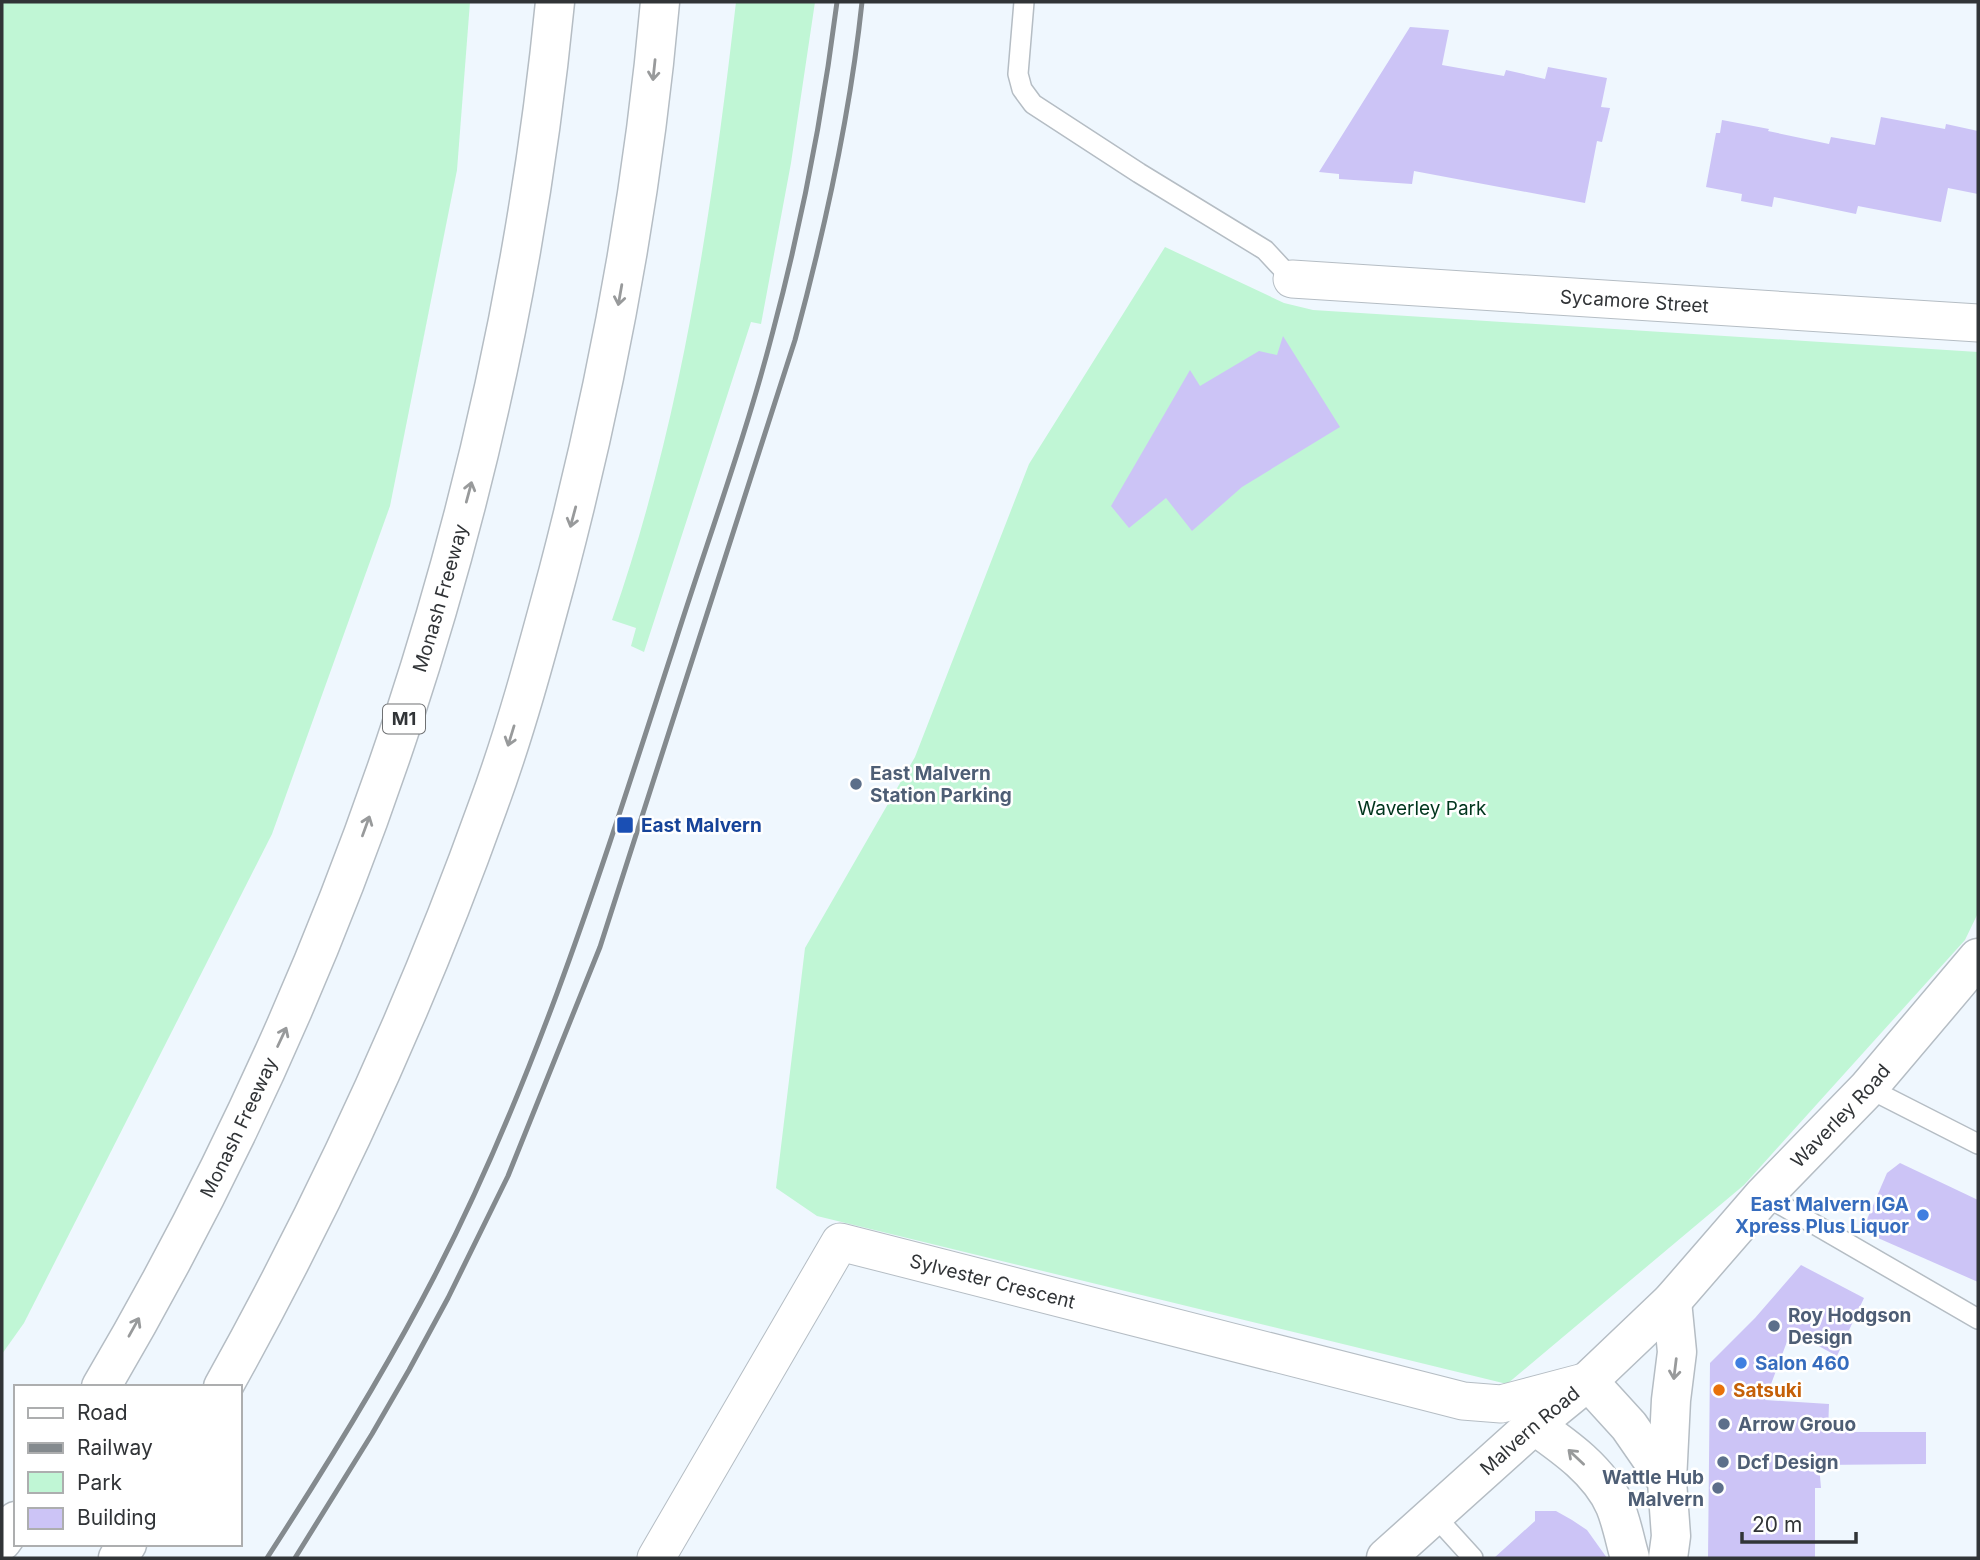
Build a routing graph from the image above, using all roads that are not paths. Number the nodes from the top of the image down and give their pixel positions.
1 (555, 2) edge
2 (660, 2) edge
3 (1024, 2) edge
4 (1292, 279) joint
5 (1978, 323) edge
6 (1978, 958) edge
7 (1868, 1088) junction
8 (1978, 1144) edge
9 (1764, 1195) junction
10 (1672, 1301) junction
11 (1978, 1319) edge
12 (1588, 1381) junction
13 (102, 1385) edge
14 (224, 1385) edge
15 (1501, 1404) junction
16 (1534, 1425) junction
17 (1667, 1481) junction
18 (1434, 1515) junction
19 (14, 1524) edge
20 (2, 1541) edge
21 (656, 1558) edge
22 (1386, 1558) edge
23 (1473, 1558) edge
24 (1630, 1558) edge
25 (1668, 1558) edge

13 -> 1 main road, Monash Freeway / M1
2 -> 14 main road
3 - 4 lane
4 - 5 street, Sycamore Street
6 - 7 main road, Waverley Road
7 - 8 lane
7 - 9 main road, Waverley Road
9 - 10 main road, Waverley Road
9 - 11 lane
10 - 12 main road, Malvern Road
10 -> 17 main road
12 - 15 street, Sylvester Crescent
12 - 16 main road, Malvern Road
12 - 17 main road
15 - 16 street, Sylvester Crescent
15 - 21 street, Sylvester Crescent
16 - 18 main road, Malvern Road
24 -> 16 main road
17 - 25 main road
18 - 22 main road, Malvern Road
18 - 23 lane
19 - 20 main road

